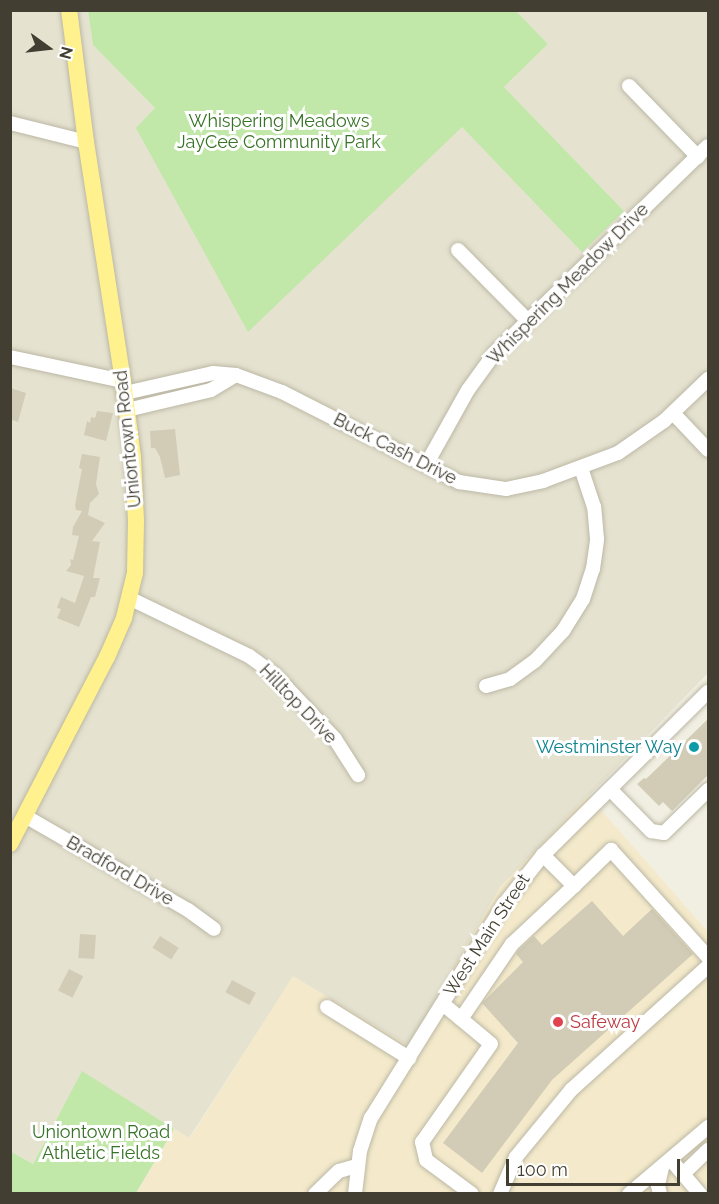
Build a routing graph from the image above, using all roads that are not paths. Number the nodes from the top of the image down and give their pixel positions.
1 (69, 10) edge
2 (629, 86) dead end
3 (10, 123) edge
4 (86, 142) junction
5 (708, 146) edge
6 (698, 157) junction
7 (458, 249) dead end
8 (527, 320) junction
9 (10, 357) edge
10 (708, 379) edge
11 (125, 394) junction
12 (673, 413) junction
13 (708, 450) edge
14 (426, 465) junction
15 (581, 468) junction
16 (129, 598) junction
17 (486, 686) dead end
18 (708, 692) edge
19 (358, 775) dead end
20 (610, 789) junction
21 (708, 790) edge
22 (25, 816) junction
23 (10, 843) edge
24 (543, 855) junction
25 (574, 886) junction
26 (214, 929) dead end
27 (708, 957) edge
28 (708, 966) edge
29 (443, 1004) junction
30 (327, 1006) dead end
31 (461, 1019) junction
32 (409, 1058) junction
33 (708, 1127) edge
34 (708, 1150) edge
35 (667, 1163) junction
36 (357, 1166) junction
37 (683, 1174) junction
38 (322, 1191) edge
39 (636, 1192) edge
40 (354, 1194) edge
41 (472, 1194) edge
42 (500, 1194) edge
43 (660, 1194) edge
44 (700, 1194) edge

1 - 4 main road, Uniontown Road
2 - 6 street
3 - 4 street
4 - 11 main road, Uniontown Road
5 - 6 street, Whispering Meadow Drive
6 - 8 street, Whispering Meadow Drive
7 - 8 street
8 - 14 street, Whispering Meadow Drive
9 - 11 street
10 - 12 street, Buck Cash Drive
11 - 14 street, Buck Cash Drive
11 - 16 main road, Uniontown Road
12 - 13 street
12 - 15 street, Buck Cash Drive
14 - 15 street, Buck Cash Drive
15 - 17 street
16 - 19 street, Hilltop Drive
16 - 22 main road, Uniontown Road
18 - 20 street, West Main Street
20 - 21 street
20 - 24 street, West Main Street
22 - 23 main road, Uniontown Road
22 - 26 street, Bradford Drive
24 - 25 street
24 - 29 street, West Main Street
25 - 27 street
25 - 31 street
28 - 42 street
29 - 31 street
29 - 32 street, West Main Street
30 - 32 street
31 - 41 street
32 - 36 street, West Main Street
33 - 35 street
34 - 37 street
35 - 37 street
35 - 39 street
35 - 43 street
36 - 38 street
36 - 40 street, West Main Street
37 - 44 street

